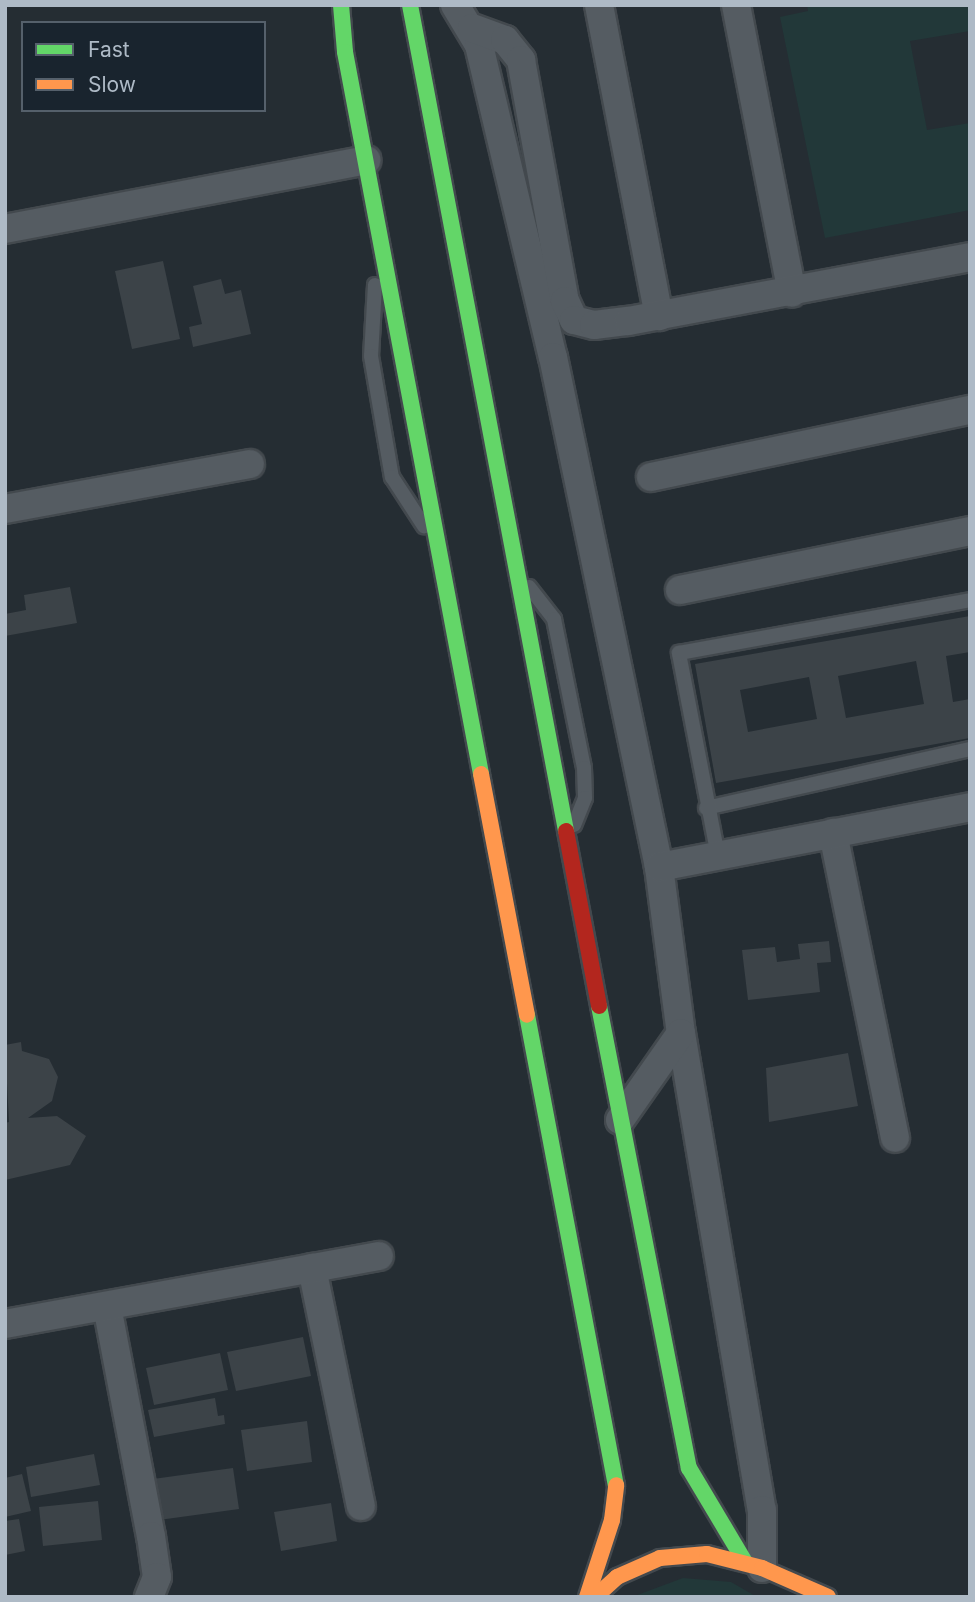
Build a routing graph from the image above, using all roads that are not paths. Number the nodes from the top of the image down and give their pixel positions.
1 (341, 5) edge
2 (410, 5) edge
3 (455, 5) edge
4 (598, 5) edge
5 (736, 5) edge
6 (472, 28) junction
7 (366, 160) junction
8 (5, 229) edge
9 (382, 246) junction
10 (970, 257) edge
11 (792, 293) junction
12 (659, 316) junction
13 (970, 410) edge
14 (250, 464) dead end
15 (651, 477) dead end
16 (5, 509) edge
17 (970, 531) edge
18 (439, 545) junction
19 (516, 574) junction
20 (680, 590) dead end
21 (970, 600) edge
22 (970, 749) edge
23 (970, 807) edge
24 (706, 808) junction
25 (833, 833) junction
26 (566, 840) junction
27 (718, 856) junction
28 (659, 867) junction
29 (681, 1033) junction
30 (620, 1119) junction
31 (895, 1138) dead end
32 (379, 1256) dead end
33 (312, 1268) junction
34 (107, 1306) junction
35 (5, 1324) edge
36 (361, 1506) dead end
37 (763, 1570) junction
38 (149, 1597) edge
39 (587, 1597) edge
40 (595, 1597) edge
41 (797, 1597) edge
42 (828, 1597) edge

1 - 7 street
2 - 19 street
3 - 6 street
4 - 12 street
5 - 11 street
6 - 12 street
6 - 28 street
7 - 8 street
7 - 9 street
9 - 18 street
9 - 18 lane
10 - 11 street
11 - 12 street
13 - 15 street
14 - 16 street
17 - 20 street
18 - 39 street
19 - 26 street
19 - 26 lane
21 - 24 lane
22 - 24 lane
23 - 25 street
24 - 27 lane
25 - 27 street
25 - 31 street
26 - 30 street
27 - 28 street
28 - 29 street
29 - 30 street
29 - 37 street
30 - 37 street
32 - 33 street
33 - 34 street
33 - 36 street
34 - 35 street
34 - 38 street
37 - 40 street
37 - 41 street
37 - 42 street

